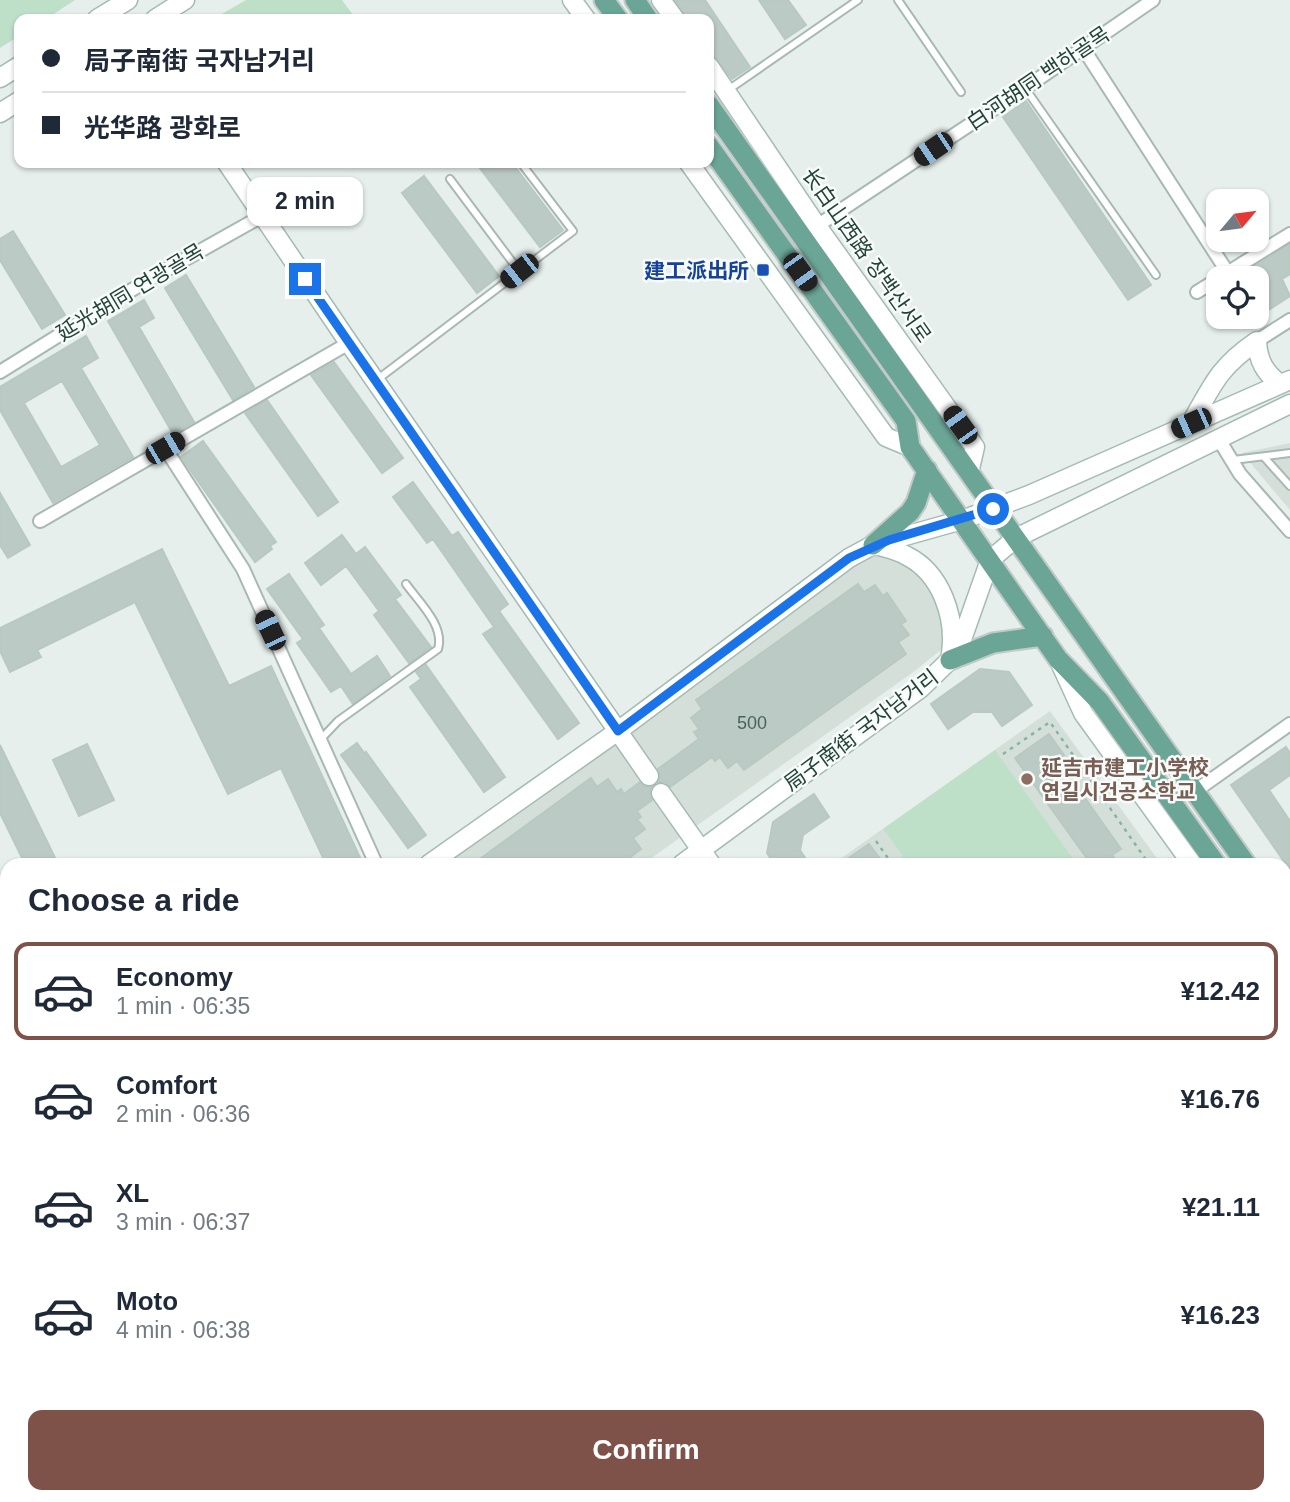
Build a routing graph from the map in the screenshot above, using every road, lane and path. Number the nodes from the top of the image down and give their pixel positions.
1 (185, 0) edge
2 (858, 0) edge
3 (898, 0) edge
4 (1153, 0) edge
5 (117, 3) edge
6 (103, 14) edge
7 (163, 14) edge
8 (1083, 48) junction
9 (714, 73) edge
10 (1025, 88) junction
11 (727, 91) junction
12 (961, 92) dead end
13 (714, 112) edge
14 (714, 153) edge
15 (230, 168) edge
16 (525, 168) edge
17 (693, 168) edge
18 (450, 179) dead end
19 (262, 216) junction
20 (817, 226) junction
21 (1290, 234) edge
22 (1215, 266) edge
23 (1239, 266) edge
24 (519, 271) junction
25 (1156, 275) dead end
26 (1206, 287) edge
27 (1197, 292) dead end
28 (1290, 320) edge
29 (1258, 341) junction
30 (349, 343) junction
31 (0, 372) edge
32 (376, 381) junction
33 (1285, 382) edge
34 (1290, 404) edge
35 (1191, 423) junction
36 (1218, 438) junction
37 (910, 447) junction
38 (165, 448) junction
39 (1290, 453) edge
40 (1264, 457) junction
41 (1231, 460) junction
42 (927, 470) junction
43 (969, 473) junction
44 (1290, 486) edge
45 (993, 509) junction
46 (962, 520) junction
47 (40, 521) dead end
48 (1290, 531) edge
49 (1016, 538) junction
50 (873, 545) junction
51 (990, 560) junction
52 (406, 584) dead end
53 (1043, 636) junction
54 (1058, 659) junction
55 (950, 660) junction
56 (1290, 723) edge
57 (618, 731) junction
58 (320, 740) junction
59 (1003, 754) dead end
60 (649, 776) dead end
61 (1194, 792) junction
62 (661, 793) dead end
63 (876, 841) dead end
64 (373, 858) edge
65 (438, 858) edge
66 (706, 858) edge
67 (888, 858) edge
68 (1145, 858) edge
69 (1188, 858) edge
70 (1212, 858) edge
71 (1242, 858) edge

1 - 7 main road
2 - 11 lane
3 - 12 lane
4 - 8 street, 白河胡同 백하골목
5 - 6 main road
8 - 10 street, 白河胡同 백하골목
8 - 22 street
9 - 11 main road, 长白山西路 장백산서로
10 - 20 street, 白河胡同 백하골목
10 - 25 lane
11 - 20 main road, 长白山西路 장백산서로
13 - 43 main road, 长白山西路 장백산서로
14 - 37 main road
15 - 19 main road
16 - 24 lane
17 - 37 main road
18 - 24 lane
19 - 30 main road
19 - 31 street, 延光胡同 연광골목
20 - 43 main road, 长白山西路 장백산서로
21 - 23 street
24 - 32 lane
26 - 27 street
28 - 29 street
29 - 33 main road
29 - 35 main road
30 - 32 main road
30 - 38 street
32 - 57 main road
33 - 35 main road
34 - 36 main road
35 - 45 main road
36 - 41 street
36 - 49 main road
37 - 42 main road
38 - 47 street
38 - 58 street
39 - 40 lane
40 - 41 lane
40 - 44 lane
41 - 48 street
42 - 46 main road
42 - 50 main road
43 - 45 main road, 长白山西路 장백산서로
45 - 46 main road
45 - 49 main road, 长白山西路 장백산서로
46 - 50 main road
46 - 51 main road
49 - 51 main road
49 - 61 main road, 长白山西路 장백산서로
50 - 55 main road
50 - 57 main road
51 - 53 main road
51 - 55 main road, 局子南街 국자남거리
52 - 58 lane
53 - 54 main road
53 - 55 main road
54 - 69 main road
54 - 70 main road
55 - 66 main road, 局子南街 국자남거리
56 - 61 street
57 - 60 main road
57 - 65 main road
58 - 64 street
59 - 68 path
61 - 71 main road, 长白山西路 장백산서로
62 - 66 main road
63 - 67 path

